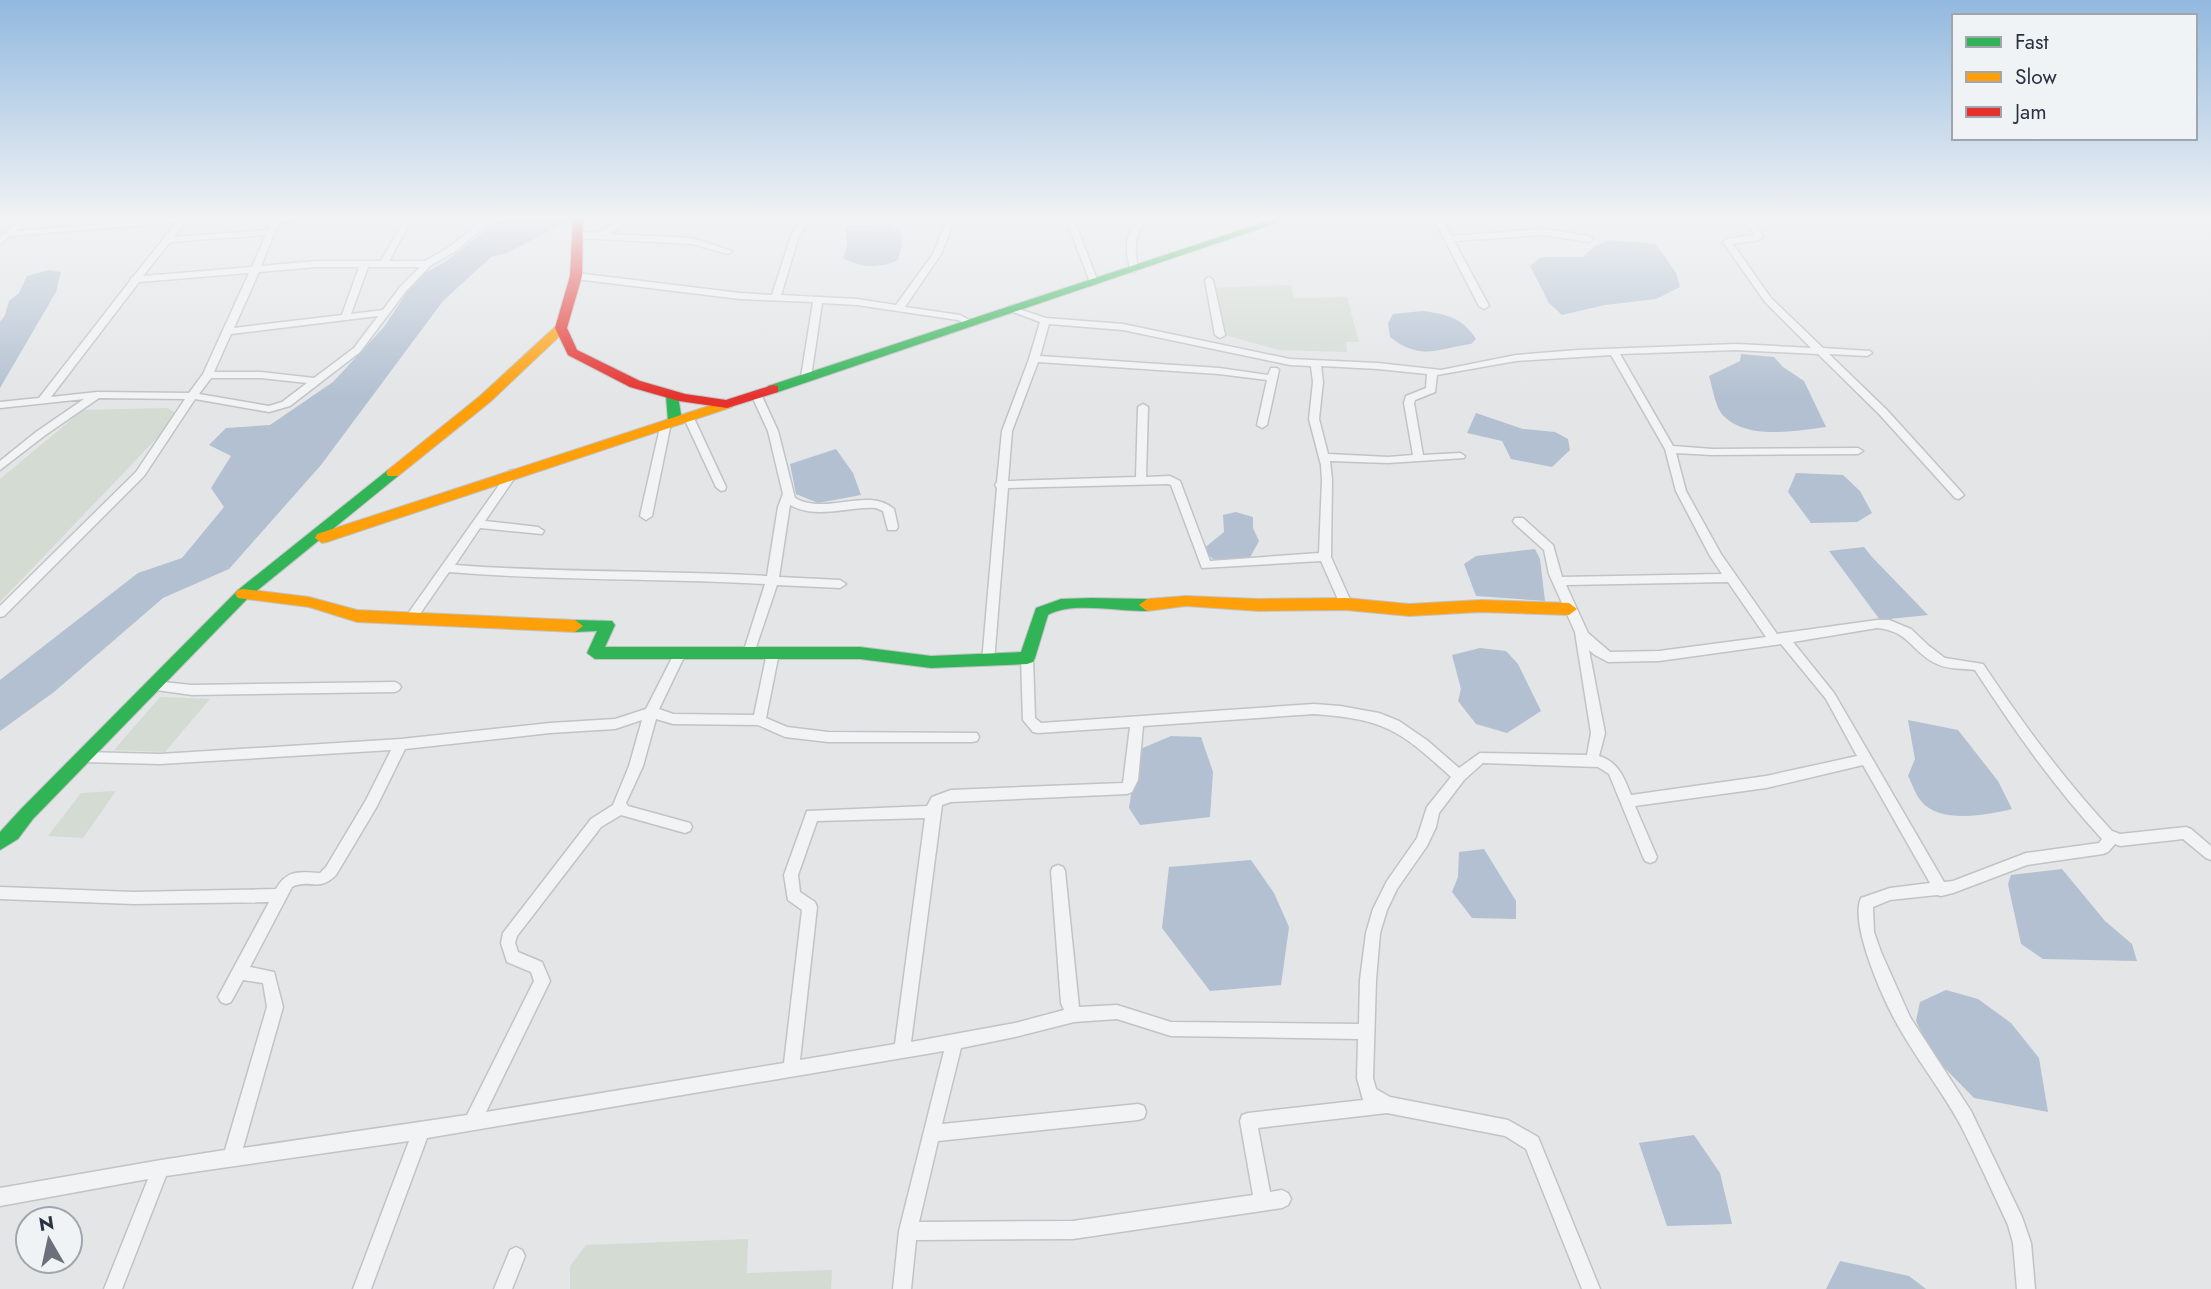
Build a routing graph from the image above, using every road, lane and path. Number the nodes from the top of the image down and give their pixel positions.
1 (136, 277) edge
2 (163, 277) edge
3 (252, 277) edge
4 (360, 277) edge
5 (414, 277) edge
6 (576, 277) edge
7 (585, 277) edge
8 (783, 277) edge
9 (922, 277) edge
10 (1092, 277) edge
11 (1109, 277) edge
12 (1469, 277) edge
13 (1751, 277) edge
14 (134, 280) junction
15 (1209, 280) dead end
16 (1094, 282) junction
17 (776, 298) junction
18 (818, 299) junction
19 (1484, 306) dead end
20 (899, 308) junction
21 (1010, 309) junction
22 (386, 312) junction
23 (345, 317) junction
24 (1045, 321) junction
25 (968, 322) junction
26 (561, 328) junction
27 (227, 332) junction
28 (1220, 335) dead end
29 (1818, 350) junction
30 (1614, 352) junction
31 (1867, 353) dead end
32 (1034, 359) junction
33 (1276, 359) junction
34 (1316, 364) junction
35 (1432, 372) junction
36 (208, 375) junction
37 (806, 377) junction
38 (1272, 378) junction
39 (318, 381) junction
40 (756, 394) junction
41 (97, 395) junction
42 (192, 396) junction
43 (672, 396) junction
44 (43, 400) junction
45 (727, 404) junction
46 (1, 405) edge
47 (1143, 407) dead end
48 (676, 420) junction
49 (1262, 425) dead end
50 (1670, 449) junction
51 (1858, 450) dead end
52 (1460, 456) dead end
53 (1324, 457) junction
54 (1419, 459) junction
55 (0, 467) edge
56 (513, 473) junction
57 (1141, 480) junction
58 (1000, 485) junction
59 (721, 487) dead end
60 (788, 495) junction
61 (1959, 495) dead end
62 (646, 516) dead end
63 (1519, 521) dead end
64 (477, 524) junction
65 (892, 527) dead end
66 (537, 531) dead end
67 (307, 543) junction
68 (1716, 556) junction
69 (1325, 557) junction
70 (445, 568) junction
71 (772, 581) junction
72 (1558, 582) junction
73 (840, 584) dead end
74 (243, 594) junction
75 (1346, 604) junction
76 (1569, 609) junction
77 (0, 613) edge
78 (411, 618) junction
79 (1580, 630) junction
80 (1784, 639) junction
81 (680, 653) junction
82 (749, 653) junction
83 (773, 653) junction
84 (1027, 658) junction
85 (988, 662) junction
86 (153, 685) junction
87 (395, 687) dead end
88 (651, 712) junction
89 (759, 720) junction
90 (1137, 722) junction
91 (972, 737) dead end
92 (401, 744) junction
93 (83, 757) junction
94 (1867, 759) junction
95 (1592, 760) junction
96 (1459, 776) junction
97 (1627, 801) junction
98 (620, 808) junction
99 (931, 812) junction
100 (27, 814) junction
101 (0, 822) edge
102 (685, 827) dead end
103 (2112, 838) junction
104 (0, 842) edge
105 (2211, 854) edge
106 (1650, 857) dead end
107 (1058, 871) dead end
108 (1941, 890) junction
109 (0, 892) edge
110 (281, 895) junction
111 (239, 972) junction
112 (226, 997) dead end
113 (1074, 1015) junction
114 (1366, 1032) junction
115 (954, 1042) junction
116 (902, 1051) junction
117 (791, 1069) junction
118 (1387, 1105) junction
119 (1138, 1112) dead end
120 (472, 1122) junction
121 (421, 1131) junction
122 (932, 1133) junction
123 (232, 1156) junction
124 (161, 1168) junction
125 (0, 1197) edge
126 (1282, 1199) dead end
127 (1263, 1201) junction
128 (908, 1231) junction
129 (516, 1256) dead end
130 (113, 1289) edge
131 (362, 1289) edge
132 (503, 1289) edge
133 (902, 1289) edge
134 (1591, 1289) edge
135 (2026, 1289) edge

1 - 14 street
2 - 14 street
3 - 27 street
4 - 23 street
5 - 22 street
6 - 26 main road
7 - 17 street
8 - 17 street
9 - 20 street
10 - 16 street
11 - 16 main road
12 - 19 street
13 - 29 street
14 - 44 street
15 - 28 street
16 - 21 main road
17 - 18 street
18 - 20 street
18 - 37 street
20 - 25 street
21 - 24 street
21 - 25 main road
22 - 23 street
22 - 39 street
23 - 27 street
24 - 32 street
24 - 33 street
25 - 37 main road
26 - 43 main road
26 - 67 main road
27 - 36 street
29 - 30 street
29 - 31 street
29 - 61 street
30 - 35 street
30 - 50 street
32 - 38 street
32 - 58 street
33 - 34 street
33 - 38 street
34 - 35 street
34 - 53 street
35 - 54 street
36 - 39 street
36 - 42 street
37 - 40 main road
38 - 49 street
39 - 42 street
40 - 45 main road
40 - 60 street
41 - 42 street
41 - 44 street
41 - 55 street
42 - 77 street
43 - 45 main road
43 - 48 main road
44 - 46 street
45 - 48 main road
47 - 57 street
48 - 56 main road
48 - 59 street
48 - 62 street
50 - 51 street
50 - 68 street
52 - 54 street
53 - 54 street
53 - 69 street
56 - 64 street
56 - 67 main road
57 - 58 street
57 - 69 street
58 - 85 street
60 - 65 street
60 - 71 street
63 - 72 street
64 - 66 street
64 - 70 street
67 - 74 main road
68 - 72 street
68 - 80 street
69 - 75 street
70 - 71 street
70 - 78 street
71 - 73 street
71 - 82 street
72 - 76 street
74 - 78 main road
74 - 86 main road
75 - 76 main road
75 - 84 main road
76 - 79 street
78 - 81 main road
79 - 80 street
79 - 95 street
80 - 94 street
80 - 103 street
81 - 82 main road
81 - 88 street
82 - 83 main road
83 - 85 main road
83 - 89 street
84 - 85 main road
84 - 90 street
86 - 87 street
86 - 93 main road
88 - 89 street
88 - 92 street
88 - 98 street
89 - 91 street
90 - 96 street
90 - 99 street
92 - 93 street
92 - 110 street
93 - 100 main road
94 - 97 street
94 - 108 street
95 - 96 street
95 - 97 street
96 - 114 street
97 - 106 street
98 - 102 street
98 - 120 street
99 - 116 street
99 - 117 street
100 - 101 main road
100 - 104 main road
103 - 105 street
103 - 108 street
107 - 113 street
108 - 135 street
109 - 110 street
110 - 111 street
111 - 112 street
111 - 123 street
113 - 114 street
113 - 115 street
114 - 118 street
115 - 116 street
115 - 122 street
116 - 117 street
117 - 120 street
118 - 127 street
118 - 134 street
119 - 122 street
120 - 121 street
121 - 123 street
121 - 131 street
122 - 128 street
123 - 124 street
124 - 125 street
124 - 130 street
126 - 127 street
127 - 128 street
128 - 133 street
129 - 132 street

